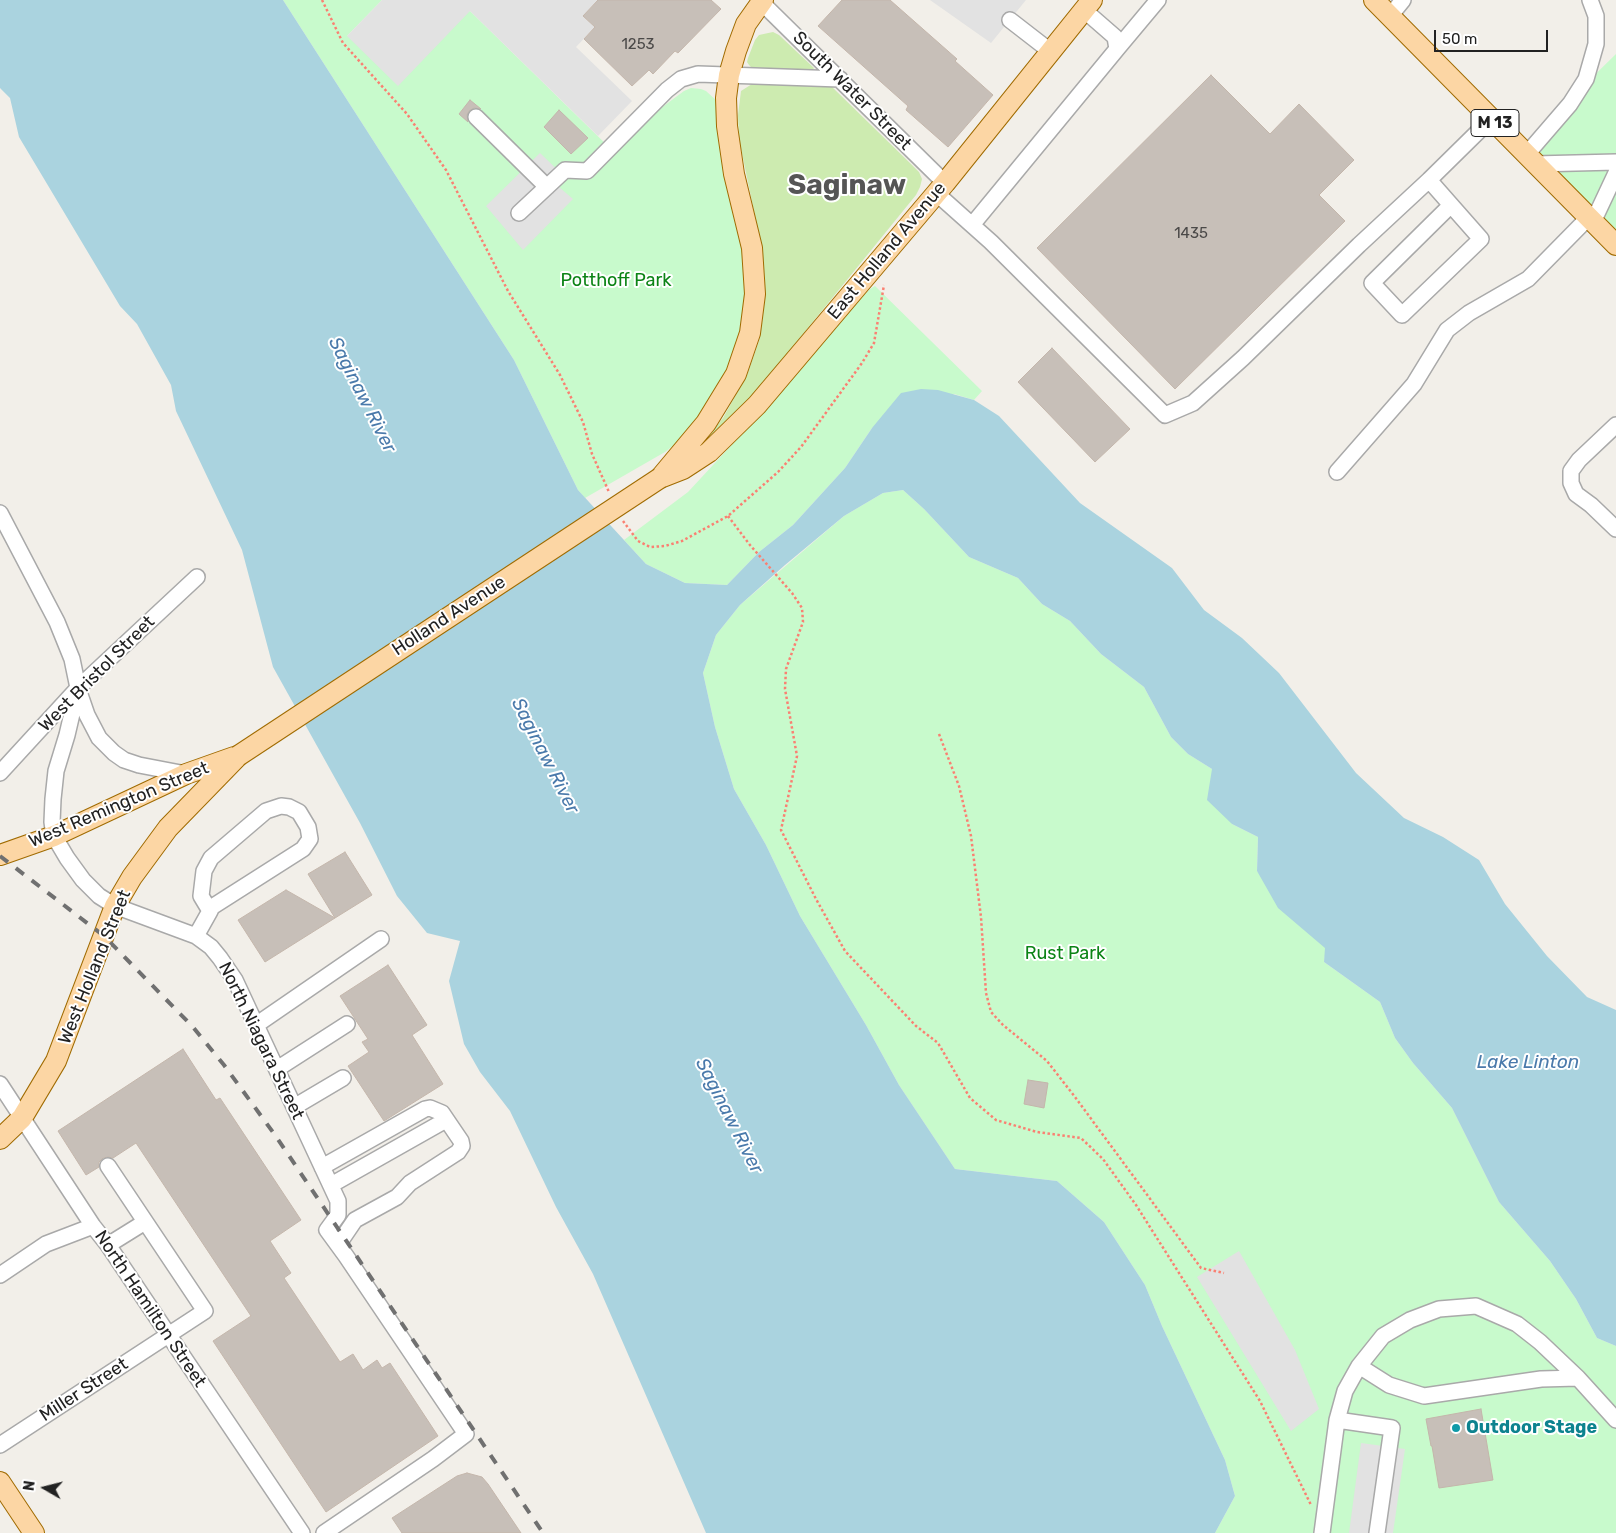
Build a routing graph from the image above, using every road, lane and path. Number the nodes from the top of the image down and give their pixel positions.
1 (322, 0) edge
2 (1158, 0) edge
3 (1374, 0) edge
4 (1403, 0) edge
5 (1590, 0) edge
6 (761, 1) edge
7 (1088, 5) edge
8 (1390, 16) junction
9 (1010, 20) dead end
10 (1117, 49) junction
11 (1050, 51) junction
12 (729, 75) junction
13 (840, 79) junction
14 (476, 117) dead end
15 (1491, 119) junction
16 (1530, 159) junction
17 (1616, 162) edge
18 (1616, 173) edge
19 (1429, 180) junction
20 (547, 186) junction
21 (941, 188) junction
22 (1451, 205) junction
23 (520, 213) dead end
24 (1590, 220) junction
25 (972, 225) junction
26 (1616, 246) edge
27 (884, 285) dead end
28 (1616, 425) edge
29 (1337, 472) dead end
30 (660, 478) junction
31 (611, 494) dead end
32 (0, 513) edge
33 (728, 516) junction
34 (623, 521) dead end
35 (1616, 529) edge
36 (197, 577) dead end
37 (78, 688) junction
38 (939, 734) dead end
39 (238, 756) junction
40 (0, 773) edge
41 (186, 774) junction
42 (54, 836) junction
43 (0, 855) edge
44 (115, 906) junction
45 (210, 911) junction
46 (196, 936) junction
47 (381, 939) dead end
48 (347, 1024) dead end
49 (256, 1025) junction
50 (276, 1069) junction
51 (343, 1078) dead end
52 (0, 1084) edge
53 (294, 1107) junction
54 (22, 1118) junction
55 (446, 1120) junction
56 (0, 1139) edge
57 (108, 1166) dead end
58 (322, 1167) junction
59 (331, 1185) junction
60 (145, 1222) junction
61 (93, 1226) junction
62 (108, 1245) junction
63 (338, 1245) junction
64 (1224, 1273) dead end
65 (0, 1275) edge
66 (168, 1335) junction
67 (1359, 1366) junction
68 (1578, 1378) junction
69 (1337, 1420) junction
70 (1616, 1420) edge
71 (0, 1445) edge
72 (0, 1482) edge
73 (1322, 1531) edge
74 (34, 1533) edge
75 (302, 1533) edge
76 (324, 1533) edge
77 (1377, 1533) edge

1 - 31 path
2 - 10 street
3 - 8 main road, M 13
4 - 8 street
5 - 16 street
6 - 12 main road
6 - 13 street, South Water Street
7 - 10 street
7 - 11 main road, East Holland Avenue
8 - 15 main road, M 13
9 - 11 street
10 - 25 street
11 - 21 main road, East Holland Avenue
12 - 13 street
12 - 20 street
12 - 30 main road
13 - 21 street, South Water Street
14 - 20 street
15 - 16 main road, M 13
15 - 19 street
16 - 17 street
16 - 24 main road, M 13
18 - 24 street
19 - 22 street
19 - 25 street, South Water Street
20 - 23 street
21 - 25 street, South Water Street
21 - 30 main road, East Holland Avenue
22 - 22 street
24 - 26 main road, M 13
24 - 29 street
27 - 33 path
28 - 35 street
30 - 39 main road, Holland Avenue, bridge
32 - 37 street, North Niagara Street
33 - 34 path
33 - 73 path
36 - 37 street, West Bristol Street
37 - 40 street, West Bristol Street
37 - 41 street
37 - 42 street, North Niagara Street
38 - 64 path
39 - 41 main road, West Remington Street
39 - 44 main road, West Holland Street
41 - 42 main road, West Remington Street
42 - 43 main road, West Remington Street
42 - 44 street, North Niagara Street
44 - 46 street, North Niagara Street
44 - 54 main road, West Holland Street
45 - 45 street
45 - 46 street
46 - 49 street, North Niagara Street
47 - 49 street
48 - 50 street
49 - 50 street, North Niagara Street
50 - 53 street, North Niagara Street
51 - 53 street
52 - 54 street, North Hamilton Street
53 - 58 street, North Niagara Street
54 - 56 main road, West Holland Street
54 - 61 street, North Hamilton Street
55 - 58 street
55 - 59 street
55 - 63 street
57 - 60 street
58 - 59 street, North Niagara Street
59 - 63 street, North Niagara Street
60 - 62 street
60 - 66 street, Miller Street
61 - 62 street, North Hamilton Street
61 - 65 street
62 - 66 street, North Hamilton Street
63 - 76 street, North Niagara Street
66 - 71 street, Miller Street
66 - 75 street, North Hamilton Street
67 - 68 street
67 - 68 street
67 - 69 street
68 - 70 street
69 - 73 street
69 - 77 street
72 - 74 main road

